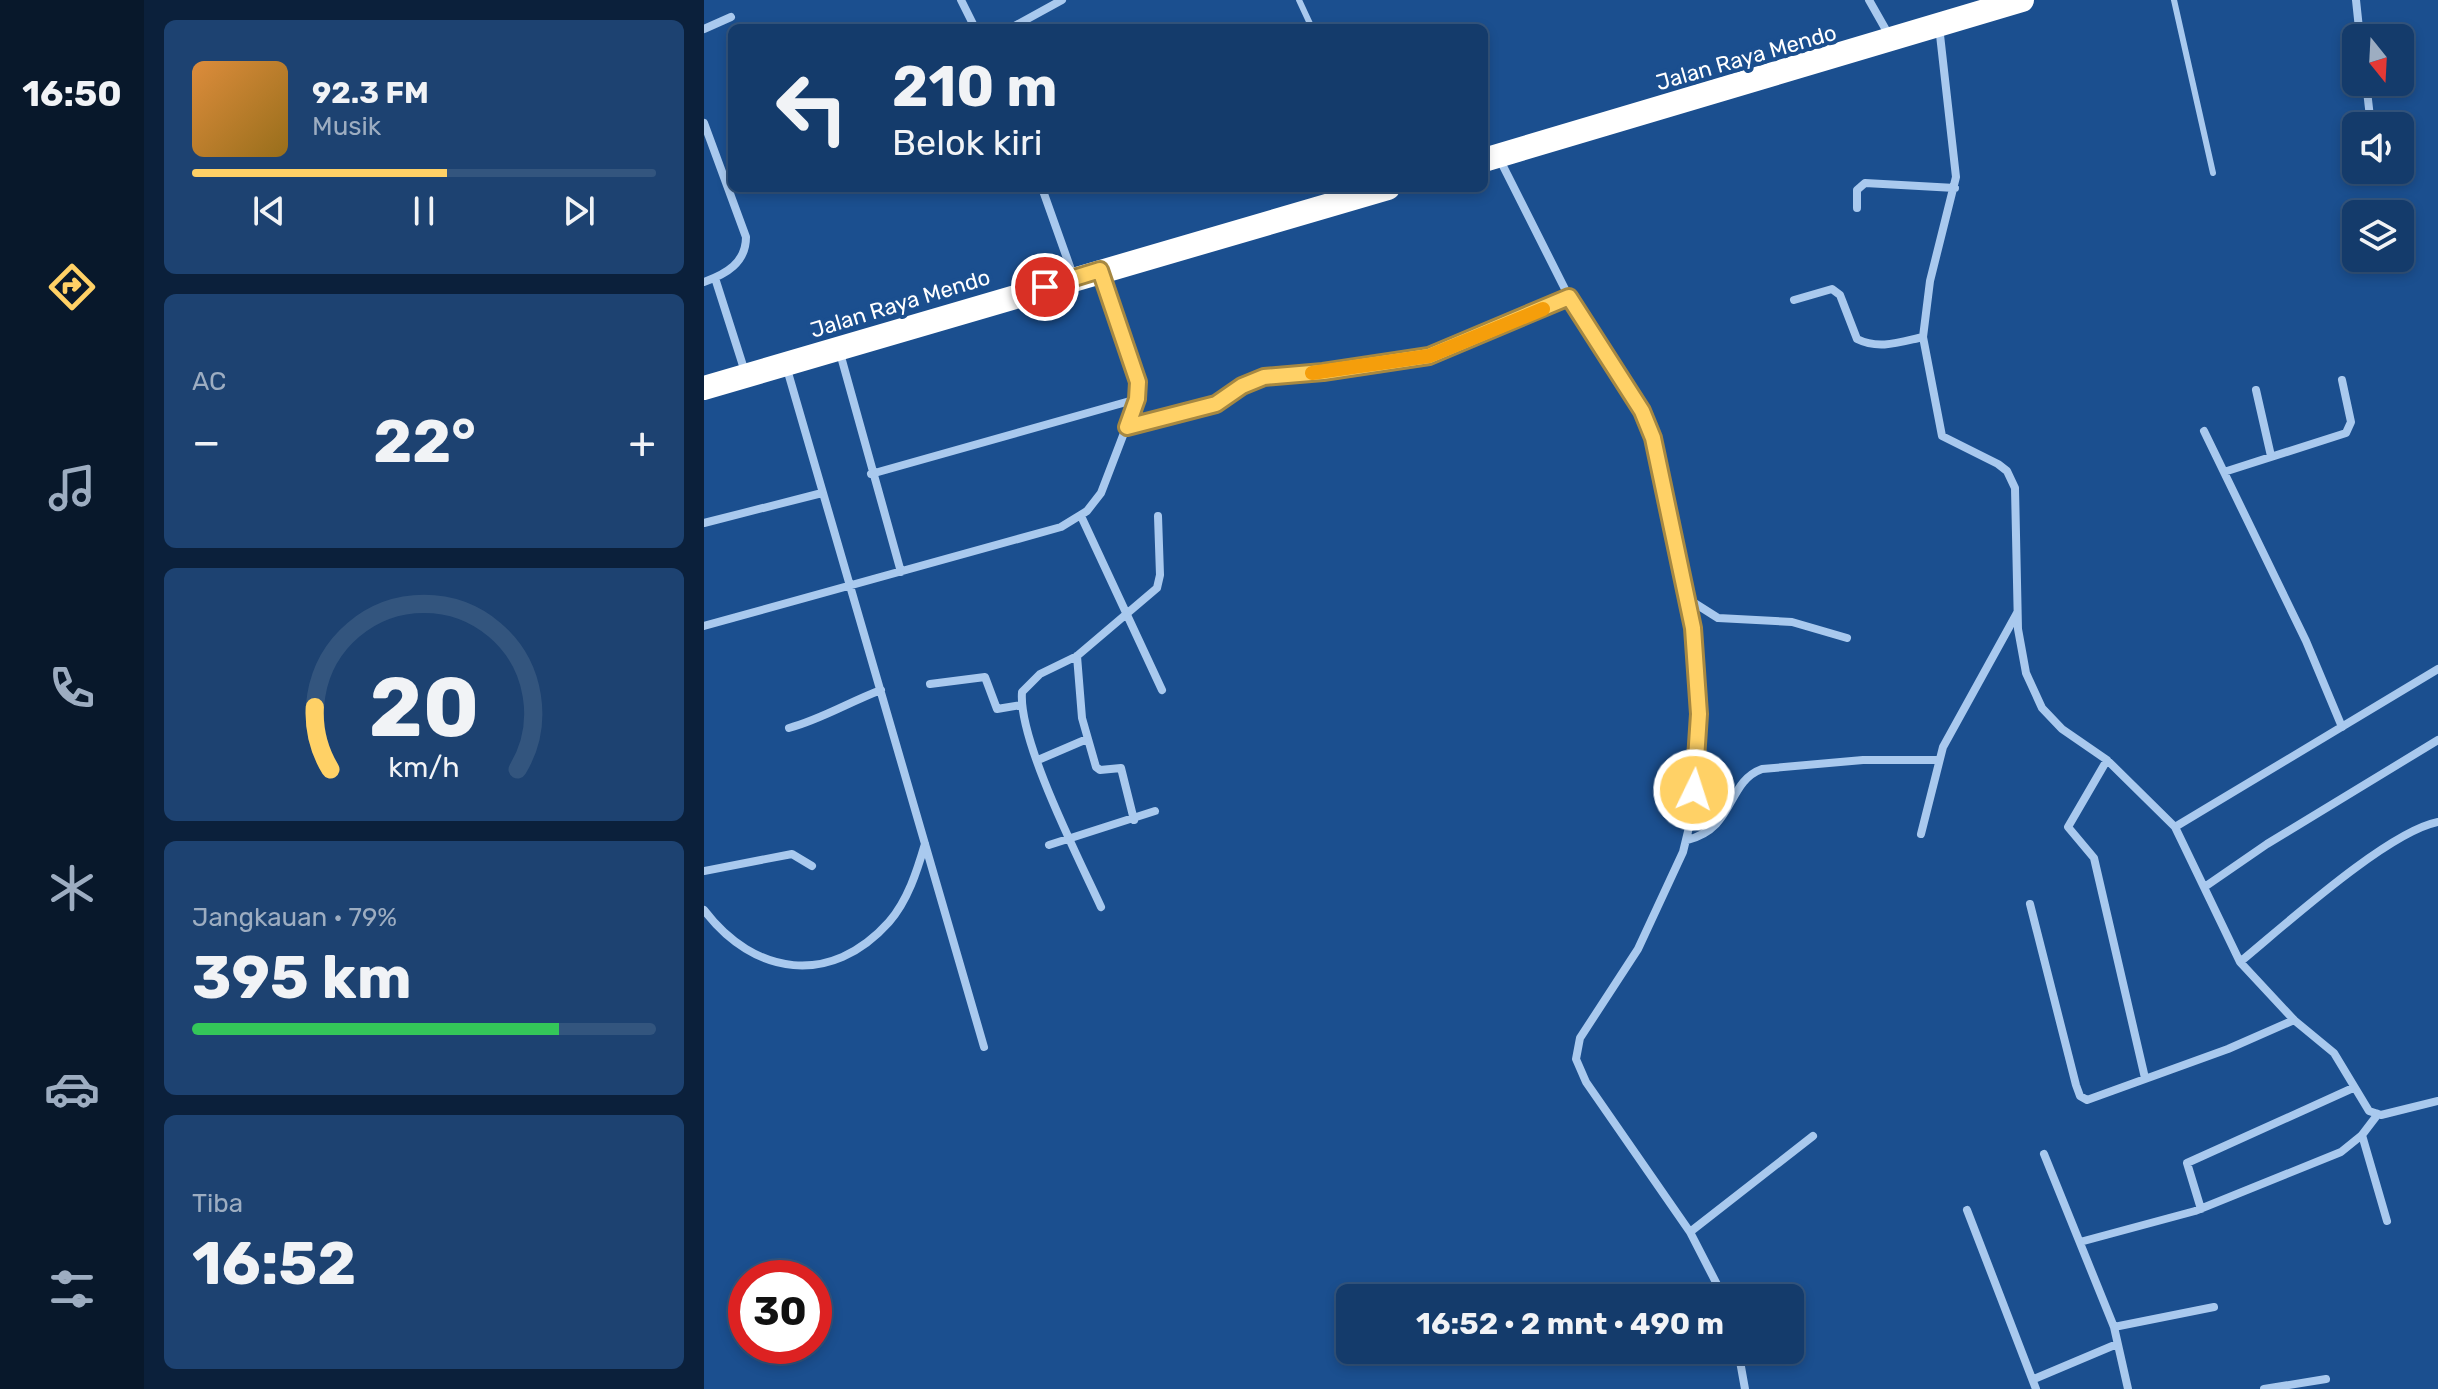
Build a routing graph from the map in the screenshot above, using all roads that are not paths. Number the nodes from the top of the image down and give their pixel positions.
1 (961, 0) edge
2 (1062, 0) edge
3 (1299, 0) edge
4 (1869, 0) edge
5 (2022, 0) edge
6 (2174, 0) edge
7 (2356, 0) edge
8 (731, 17) dead end
9 (973, 24) edge
10 (1018, 24) edge
11 (1310, 24) edge
12 (2359, 24) edge
13 (1939, 25) junction
14 (704, 29) edge
15 (1892, 41) junction
16 (704, 123) edge
17 (1491, 158) edge
18 (2213, 173) dead end
19 (728, 188) edge
20 (1955, 188) junction
21 (729, 192) edge
22 (1043, 192) edge
23 (1357, 192) edge
24 (1857, 208) dead end
25 (1100, 270) junction
26 (715, 278) junction
27 (1074, 279) junction
28 (704, 282) edge
29 (1569, 297) junction
30 (1794, 300) dead end
31 (1923, 337) junction
32 (839, 350) junction
33 (786, 364) junction
34 (747, 376) junction
35 (2342, 380) dead end
36 (704, 388) edge
37 (2256, 390) dead end
38 (1137, 399) junction
39 (1127, 427) junction
40 (2204, 431) dead end
41 (2271, 456) junction
42 (2224, 472) junction
43 (871, 474) junction
44 (822, 493) junction
45 (1081, 516) junction
46 (1158, 516) dead end
47 (704, 523) edge
48 (901, 572) junction
49 (851, 585) junction
50 (1687, 599) junction
51 (2017, 613) junction
52 (1127, 616) junction
53 (704, 626) edge
54 (1847, 638) dead end
55 (1077, 656) junction
56 (2438, 669) edge
57 (930, 684) dead end
58 (881, 690) junction
59 (1162, 690) dead end
60 (1021, 705) junction
61 (2342, 727) junction
62 (789, 728) dead end
63 (1087, 739) junction
64 (2438, 740) edge
65 (1038, 760) junction
66 (1938, 760) junction
67 (2107, 760) junction
68 (1155, 811) dead end
69 (1134, 820) junction
70 (2438, 822) edge
71 (2175, 827) junction
72 (1921, 834) dead end
73 (1069, 839) junction
74 (1687, 840) junction
75 (925, 843) junction
76 (1049, 845) dead end
77 (812, 866) dead end
78 (704, 871) edge
79 (2206, 886) junction
80 (2030, 904) dead end
81 (1101, 907) dead end
82 (704, 910) edge
83 (2240, 962) junction
84 (2294, 1020) junction
85 (984, 1047) dead end
86 (2145, 1078) junction
87 (2353, 1088) junction
88 (2438, 1101) edge
89 (2378, 1114) junction
90 (2362, 1135) junction
91 (1813, 1136) dead end
92 (2044, 1154) dead end
93 (2201, 1209) junction
94 (1967, 1210) dead end
95 (2387, 1221) dead end
96 (1690, 1232) junction
97 (2080, 1242) junction
98 (1717, 1284) edge
99 (2214, 1307) dead end
100 (2114, 1327) junction
101 (2117, 1344) junction
102 (1741, 1364) edge
103 (2326, 1379) dead end
104 (2035, 1384) edge
105 (1745, 1389) edge
106 (2128, 1389) edge
107 (2264, 1389) edge

1 - 9 street
2 - 10 street
3 - 11 lane
4 - 15 street
5 - 13 highway, Jalan Raya Mendo
6 - 18 lane
7 - 12 street
8 - 14 street
13 - 15 highway, Jalan Raya Mendo
13 - 20 street
15 - 17 highway, Jalan Raya Mendo
16 - 19 street
17 - 29 street
20 - 24 street
20 - 31 street
21 - 26 street
22 - 27 street
23 - 25 highway, Jalan Raya Mendo
25 - 27 highway, Jalan Raya Mendo
25 - 38 street
26 - 28 street
26 - 34 street
27 - 32 highway, Jalan Raya Mendo
29 - 39 street
29 - 50 street
30 - 31 street
31 - 51 street
32 - 33 highway, Jalan Raya Mendo
32 - 43 street
33 - 34 highway, Jalan Raya Mendo
33 - 44 street
34 - 36 highway, Jalan Raya Mendo
35 - 41 street
37 - 41 street
38 - 39 street
38 - 43 street
39 - 45 street
40 - 42 street
41 - 42 street
42 - 61 street
43 - 48 street
44 - 47 street
44 - 49 street
45 - 48 street
45 - 52 street
46 - 52 street
48 - 49 street
49 - 53 street
49 - 58 street
50 - 54 street
50 - 74 street
51 - 66 street
51 - 67 street
52 - 55 street
52 - 59 street
55 - 60 street
55 - 63 street
56 - 61 street
57 - 60 street
58 - 62 street
58 - 75 street
60 - 65 street
61 - 71 street
63 - 65 street
63 - 69 street
64 - 79 street
65 - 73 street
66 - 72 street
66 - 74 street
67 - 71 street
67 - 86 street
68 - 69 street
69 - 73 street
70 - 83 street
71 - 79 street
73 - 76 street
73 - 81 street
74 - 96 street
75 - 82 street
75 - 85 street
77 - 78 street
79 - 83 street
80 - 86 street
83 - 84 street
84 - 86 street
84 - 87 street
87 - 89 street
87 - 93 street
88 - 89 street
89 - 90 street
90 - 93 street
90 - 95 street
91 - 96 street
92 - 97 street
93 - 97 street
94 - 104 street
96 - 98 street
97 - 100 street
99 - 100 street
100 - 101 street
101 - 104 street
101 - 106 street
102 - 105 street
103 - 107 street

